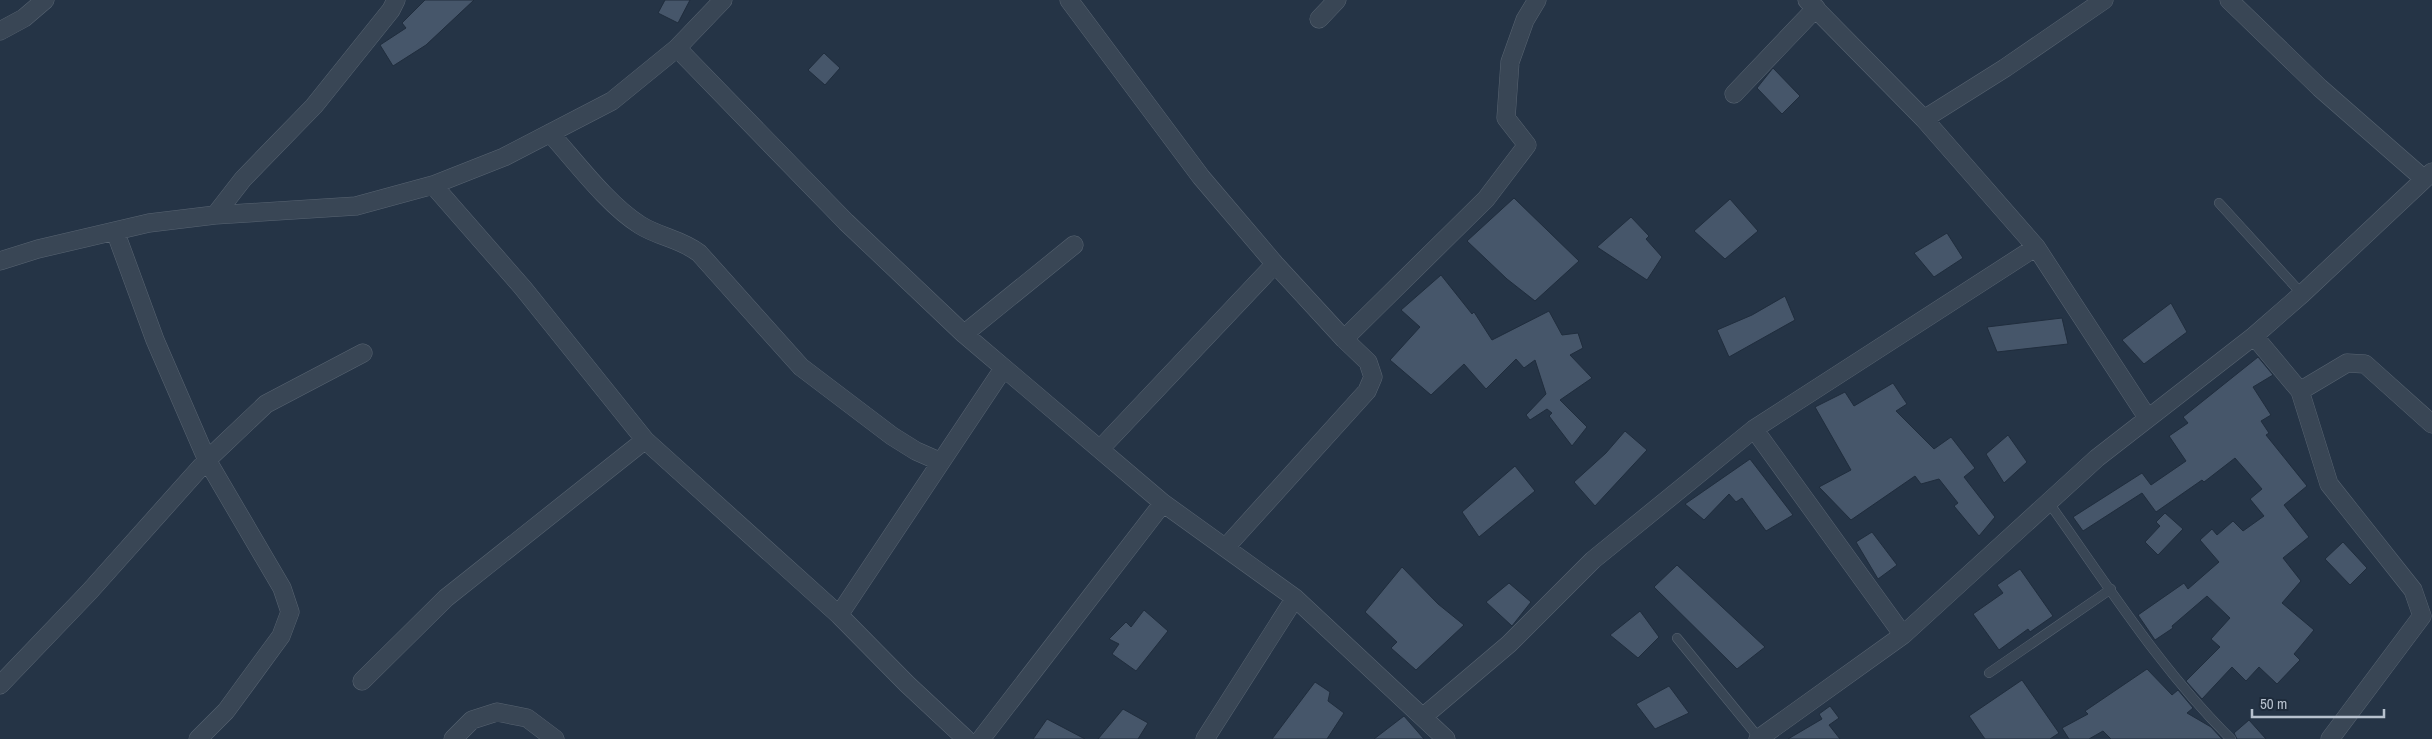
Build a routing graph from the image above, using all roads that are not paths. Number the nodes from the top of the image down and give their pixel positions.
1 (45, 0) edge
2 (396, 0) edge
3 (723, 0) edge
4 (1069, 0) edge
5 (1337, 0) edge
6 (1537, 0) edge
7 (2104, 0) edge
8 (2229, 0) edge
9 (1811, 4) edge
10 (1319, 19) dead end
11 (0, 30) edge
12 (677, 48) junction
13 (1734, 94) dead end
14 (1924, 120) junction
15 (550, 133) junction
16 (2428, 176) edge
17 (433, 184) junction
18 (2219, 203) dead end
19 (215, 215) junction
20 (114, 231) junction
21 (1074, 245) dead end
22 (2036, 247) junction
23 (0, 261) edge
24 (1275, 264) junction
25 (2302, 294) junction
26 (964, 334) junction
27 (2254, 336) junction
28 (1344, 339) junction
29 (363, 352) dead end
30 (1003, 369) junction
31 (2300, 391) junction
32 (2147, 417) junction
33 (2432, 424) edge
34 (1754, 429) junction
35 (645, 440) junction
36 (1100, 449) junction
37 (207, 460) junction
38 (941, 462) junction
39 (1163, 503) junction
40 (2049, 503) junction
41 (1226, 548) junction
42 (2111, 588) junction
43 (1295, 598) junction
44 (839, 615) junction
45 (1903, 635) junction
46 (1678, 638) dead end
47 (1989, 672) dead end
48 (362, 681) dead end
49 (0, 685) edge
50 (1424, 716) junction
51 (198, 739) edge
52 (453, 739) edge
53 (555, 739) edge
54 (966, 739) edge
55 (981, 739) edge
56 (1205, 739) edge
57 (1446, 739) edge
58 (1758, 739) edge
59 (2231, 739) edge
60 (2330, 739) edge

1 - 11 street
2 - 19 street
3 - 12 street
4 - 24 street
5 - 10 street
6 - 28 street
7 - 14 street
8 - 16 street
9 - 13 street
9 - 14 street
12 - 15 street
12 - 26 street
14 - 22 street
15 - 17 street
15 - 38 street
16 - 25 street
17 - 19 street
17 - 35 street
18 - 25 lane
19 - 20 street
20 - 23 street
20 - 37 street
21 - 26 street
22 - 32 street
22 - 34 street
24 - 28 street
24 - 36 street
25 - 27 street
26 - 30 street
27 - 31 street
27 - 32 street
28 - 41 street
29 - 37 street
30 - 36 street
30 - 38 street
31 - 33 street
31 - 60 street
32 - 40 street
34 - 45 street
34 - 50 street
35 - 44 street
35 - 48 street
36 - 39 street
37 - 49 street
37 - 51 street
38 - 44 street
39 - 41 street
39 - 55 street
40 - 42 lane
40 - 45 street
41 - 43 street
42 - 47 lane
42 - 59 lane
43 - 50 street
43 - 56 street
44 - 54 street
45 - 58 street
46 - 58 lane
50 - 57 street
52 - 53 street

